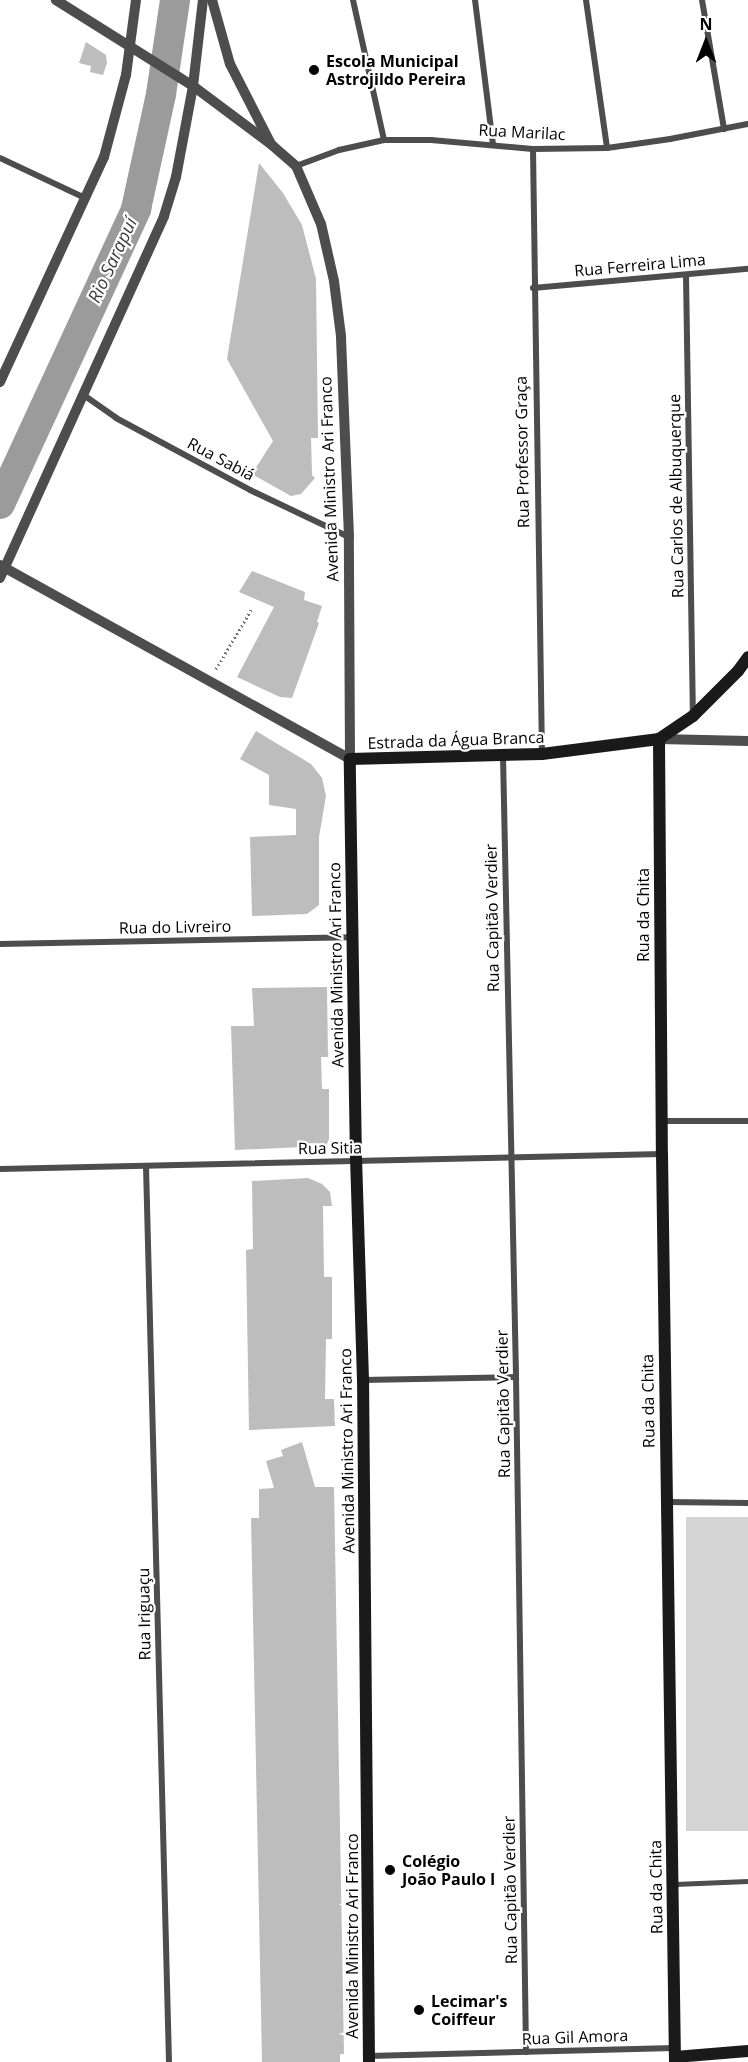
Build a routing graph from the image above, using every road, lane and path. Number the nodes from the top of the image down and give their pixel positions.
1 (56, 0) edge
2 (136, 0) edge
3 (203, 0) edge
4 (213, 0) edge
5 (353, 0) edge
6 (474, 0) edge
7 (586, 0) edge
8 (702, 0) edge
9 (130, 46) junction
10 (193, 86) junction
11 (748, 124) edge
12 (724, 129) junction
13 (384, 140) junction
14 (493, 144) junction
15 (272, 145) junction
16 (607, 148) junction
17 (533, 149) junction
18 (0, 158) edge
19 (296, 166) junction
20 (86, 199) junction
21 (748, 269) edge
22 (686, 275) junction
23 (533, 288) junction
24 (0, 382) edge
25 (85, 396) junction
26 (349, 537) junction
27 (3, 566) edge
28 (0, 578) edge
29 (251, 610) dead end
30 (748, 657) edge
31 (209, 681) junction
32 (693, 716) junction
33 (659, 739) junction
34 (748, 741) edge
35 (542, 754) junction
36 (502, 755) junction
37 (350, 759) junction
38 (351, 937) junction
39 (0, 944) edge
40 (661, 1121) junction
41 (748, 1121) edge
42 (662, 1154) junction
43 (511, 1158) junction
44 (356, 1161) junction
45 (146, 1166) junction
46 (0, 1169) edge
47 (516, 1377) junction
48 (363, 1380) junction
49 (666, 1502) junction
50 (748, 1503) edge
51 (748, 1881) edge
52 (672, 1884) junction
53 (748, 2051) edge
54 (526, 2052) junction
55 (675, 2055) edge
56 (369, 2059) edge
57 (169, 2062) edge

1 - 9 street, Avenida Ministro Ari Franco
2 - 9 street
3 - 10 street
4 - 15 street
5 - 13 street
6 - 14 street
7 - 16 street
8 - 12 street
9 - 10 street, Avenida Ministro Ari Franco
9 - 20 street
10 - 15 street, Avenida Ministro Ari Franco
10 - 25 street
11 - 12 street, Rua Marilac
12 - 16 street, Rua Marilac
13 - 14 street, Rua Marilac
13 - 19 street, Rua Marilac
14 - 17 street, Rua Marilac
15 - 19 street, Avenida Ministro Ari Franco
16 - 17 street, Rua Marilac
17 - 23 street, Rua Professor Graça
18 - 20 street
19 - 26 street, Avenida Ministro Ari Franco
20 - 24 street
21 - 22 street, Rua Ferreira Lima
22 - 23 street, Rua Ferreira Lima
22 - 32 street, Rua Carlos de Albuquerque
23 - 35 street, Rua Professor Graça
25 - 26 street, Rua Sabiá
25 - 27 street
26 - 37 street, Avenida Ministro Ari Franco
27 - 28 street
27 - 31 street, Estrada da Água Branca
29 - 31 path
30 - 32 main road, Estrada da Água Branca
31 - 37 street, Estrada da Água Branca
32 - 33 main road, Estrada da Água Branca
33 - 34 street
33 - 35 main road, Estrada da Água Branca
33 - 40 main road, Rua da Chita
35 - 36 main road, Estrada da Água Branca
36 - 37 main road, Estrada da Água Branca
36 - 43 street, Rua Capitão Verdier
37 - 38 main road, Avenida Ministro Ari Franco
38 - 39 street, Rua do Livreiro
38 - 44 main road, Avenida Ministro Ari Franco
40 - 41 street
40 - 42 main road, Rua da Chita
42 - 43 street, Rua Sitia
42 - 49 main road, Rua da Chita
43 - 44 street, Rua Sitia
43 - 47 street, Rua Capitão Verdier
44 - 45 street, Rua Sitia
44 - 48 main road, Avenida Ministro Ari Franco
45 - 46 street, Rua Sitia
45 - 57 street, Rua Iriguaçu
47 - 48 street
47 - 54 street, Rua Capitão Verdier
48 - 56 main road, Avenida Ministro Ari Franco
49 - 50 street
49 - 52 main road, Rua da Chita
51 - 52 lane
52 - 55 main road, Rua da Chita
53 - 55 main road
54 - 55 street, Rua Gil Amora
54 - 56 street, Rua Gil Amora

